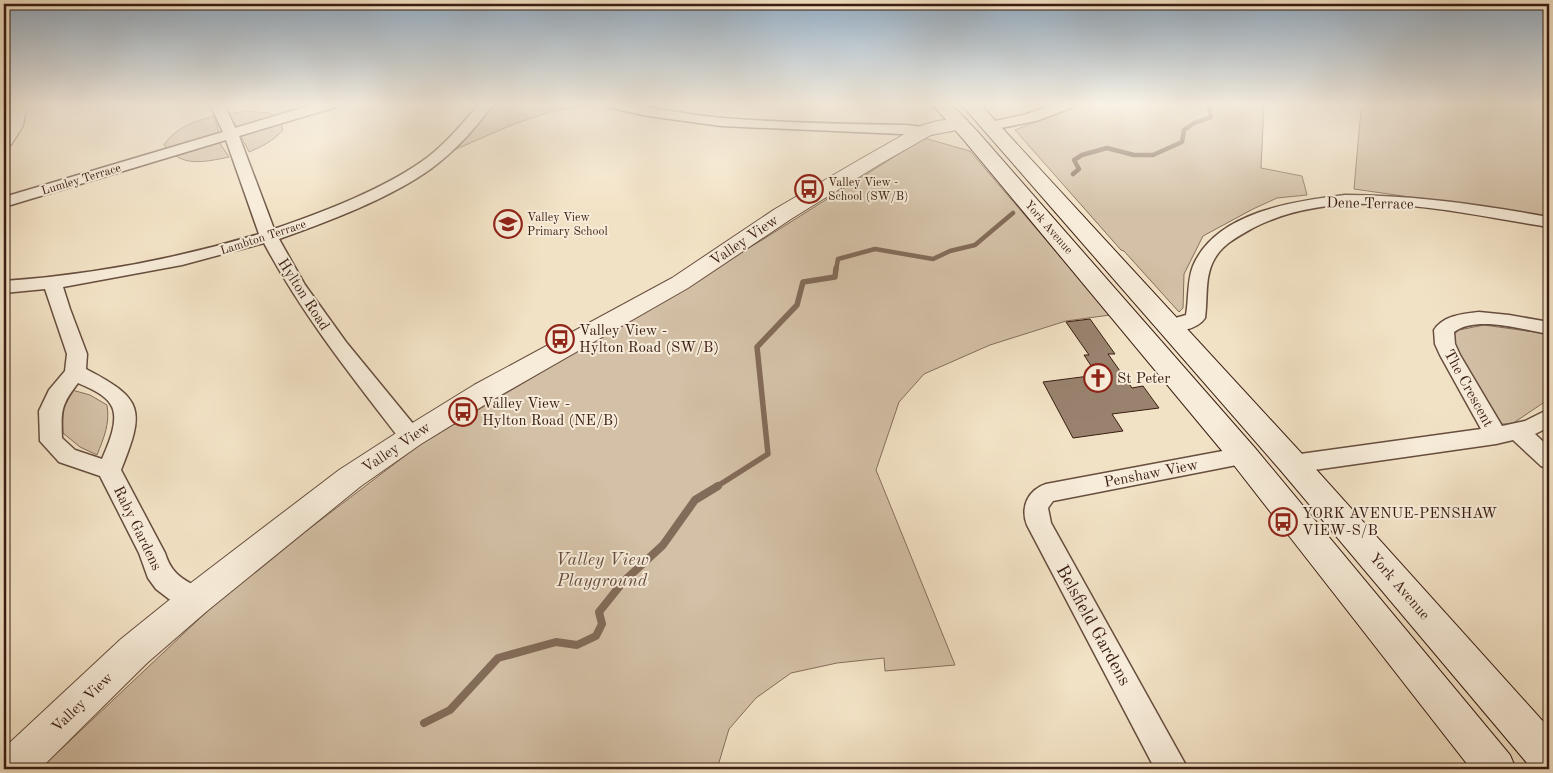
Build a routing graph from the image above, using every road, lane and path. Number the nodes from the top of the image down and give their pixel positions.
1 (211, 140) edge
2 (233, 140) edge
3 (454, 140) edge
4 (908, 140) edge
5 (981, 140) edge
6 (1004, 140) edge
7 (4, 202) edge
8 (1549, 222) edge
9 (269, 237) junction
10 (53, 283) junction
11 (4, 287) edge
12 (1168, 326) junction
13 (1549, 328) edge
14 (1136, 331) junction
15 (75, 372) junction
16 (1549, 417) edge
17 (1518, 431) junction
18 (1496, 436) junction
19 (411, 437) junction
20 (1244, 456) junction
21 (1549, 460) edge
22 (1293, 464) junction
23 (109, 470) junction
24 (1058, 491) joint
25 (195, 600) junction
26 (1549, 758) edge
27 (11, 769) edge
28 (1172, 769) edge
29 (1496, 769) edge

1 - 7 street, Lumley Terrace
2 - 9 street, Hylton Road
3 - 9 street, Lambton Terrace
4 - 19 main road, Valley View
5 - 14 main road, York Avenue
6 - 12 main road, York Avenue
8 - 12 street, Dene Terrace
9 - 10 street, Lambton Terrace
9 - 19 street, Hylton Road
10 - 11 street, Lambton Terrace
10 - 15 street
12 - 14 main road
12 - 22 main road, York Avenue
13 - 18 street, The Crescent
14 - 20 main road, York Avenue
15 - 23 street, Raby Gardens
15 - 23 street, Raby Gardens
16 - 17 street, The Crescent
17 - 18 street, The Crescent
17 - 21 street
18 - 22 street, The Crescent
19 - 25 main road, Valley View
20 - 22 main road
20 - 24 street, Penshaw View
20 - 29 main road, York Avenue
22 - 26 main road, York Avenue
23 - 25 street, Raby Gardens
24 - 28 street, Belsfield Gardens
25 - 27 main road, Valley View

